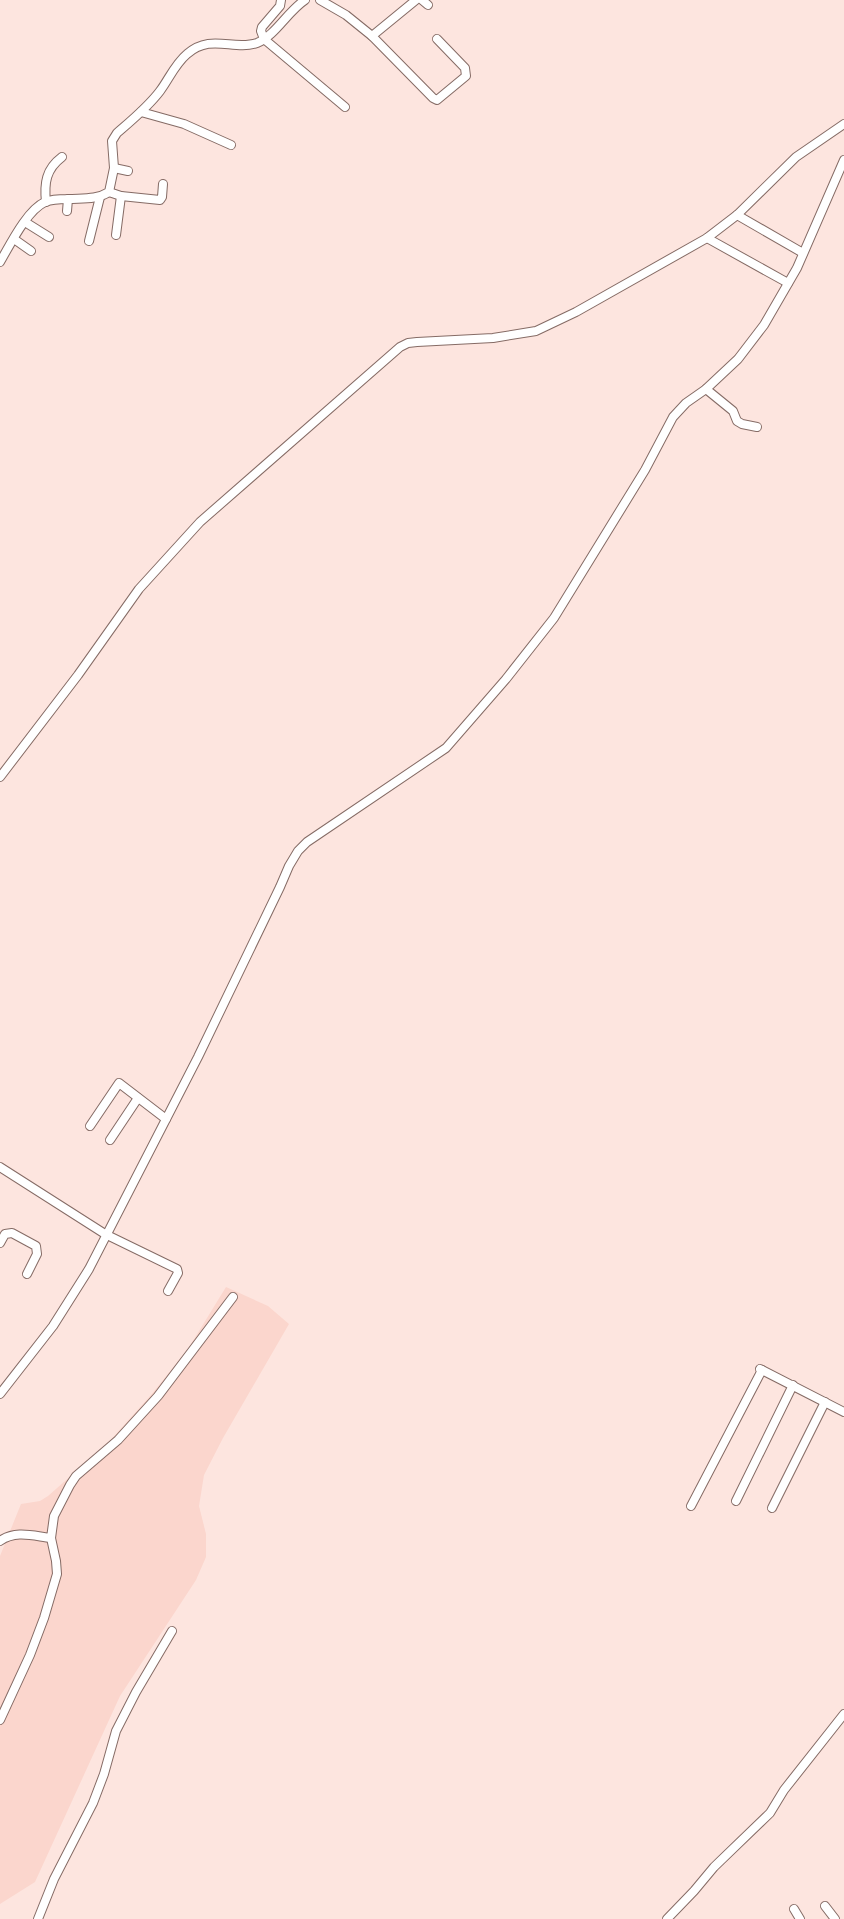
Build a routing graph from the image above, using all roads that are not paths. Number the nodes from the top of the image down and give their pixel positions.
1 (281, 0) edge
2 (305, 0) edge
3 (320, 0) edge
4 (417, 0) edge
5 (372, 36) junction
6 (264, 39) junction
7 (437, 39) dead end
8 (345, 107) dead end
9 (141, 112) junction
10 (844, 124) edge
11 (231, 145) dead end
12 (62, 158) dead end
13 (844, 160) edge
14 (114, 168) junction
15 (128, 171) dead end
16 (163, 184) dead end
17 (109, 192) junction
18 (121, 196) junction
19 (100, 197) junction
20 (68, 199) junction
21 (46, 202) junction
22 (68, 211) dead end
23 (736, 215) junction
24 (25, 222) junction
25 (116, 235) dead end
26 (49, 237) dead end
27 (707, 238) junction
28 (14, 239) junction
29 (89, 241) dead end
30 (31, 251) dead end
31 (803, 253) junction
32 (0, 262) edge
33 (788, 283) junction
34 (706, 389) junction
35 (757, 427) dead end
36 (0, 777) edge
37 (138, 1098) junction
38 (166, 1119) junction
39 (90, 1126) dead end
40 (110, 1140) dead end
41 (0, 1167) edge
42 (105, 1234) junction
43 (0, 1243) edge
44 (27, 1274) dead end
45 (168, 1292) dead end
46 (233, 1297) dead end
47 (793, 1385) junction
48 (1, 1391) edge
49 (825, 1402) junction
50 (844, 1412) edge
51 (736, 1501) dead end
52 (692, 1506) dead end
53 (772, 1508) dead end
54 (51, 1539) junction
55 (0, 1541) edge
56 (172, 1631) dead end
57 (844, 1714) edge
58 (0, 1720) edge
59 (825, 1906) dead end
60 (794, 1909) dead end
61 (38, 1919) edge
62 (667, 1919) edge
63 (800, 1919) edge
64 (835, 1919) edge

1 - 6 street
2 - 6 street
3 - 5 street
4 - 5 street
5 - 7 street
6 - 8 street
6 - 9 street
9 - 11 street
9 - 14 street
10 - 23 street
12 - 21 street
13 - 31 street
14 - 15 street
14 - 17 street
16 - 18 street
17 - 18 street
17 - 19 street
18 - 25 street
19 - 20 street
19 - 29 street
20 - 21 street
20 - 22 street
21 - 24 street
23 - 27 street
23 - 31 street
24 - 26 street
24 - 28 street
27 - 33 street
27 - 36 street
28 - 30 street
28 - 32 street
31 - 33 street
33 - 34 street
34 - 35 street
34 - 38 street
37 - 38 street
37 - 39 street
37 - 40 street
38 - 42 street
41 - 42 street
42 - 45 street
42 - 48 street
43 - 44 street
46 - 54 street
47 - 49 street
47 - 51 street
47 - 52 street
49 - 50 street
49 - 53 street
54 - 55 street
54 - 58 street
56 - 61 street
57 - 62 street
59 - 64 street
60 - 63 street

